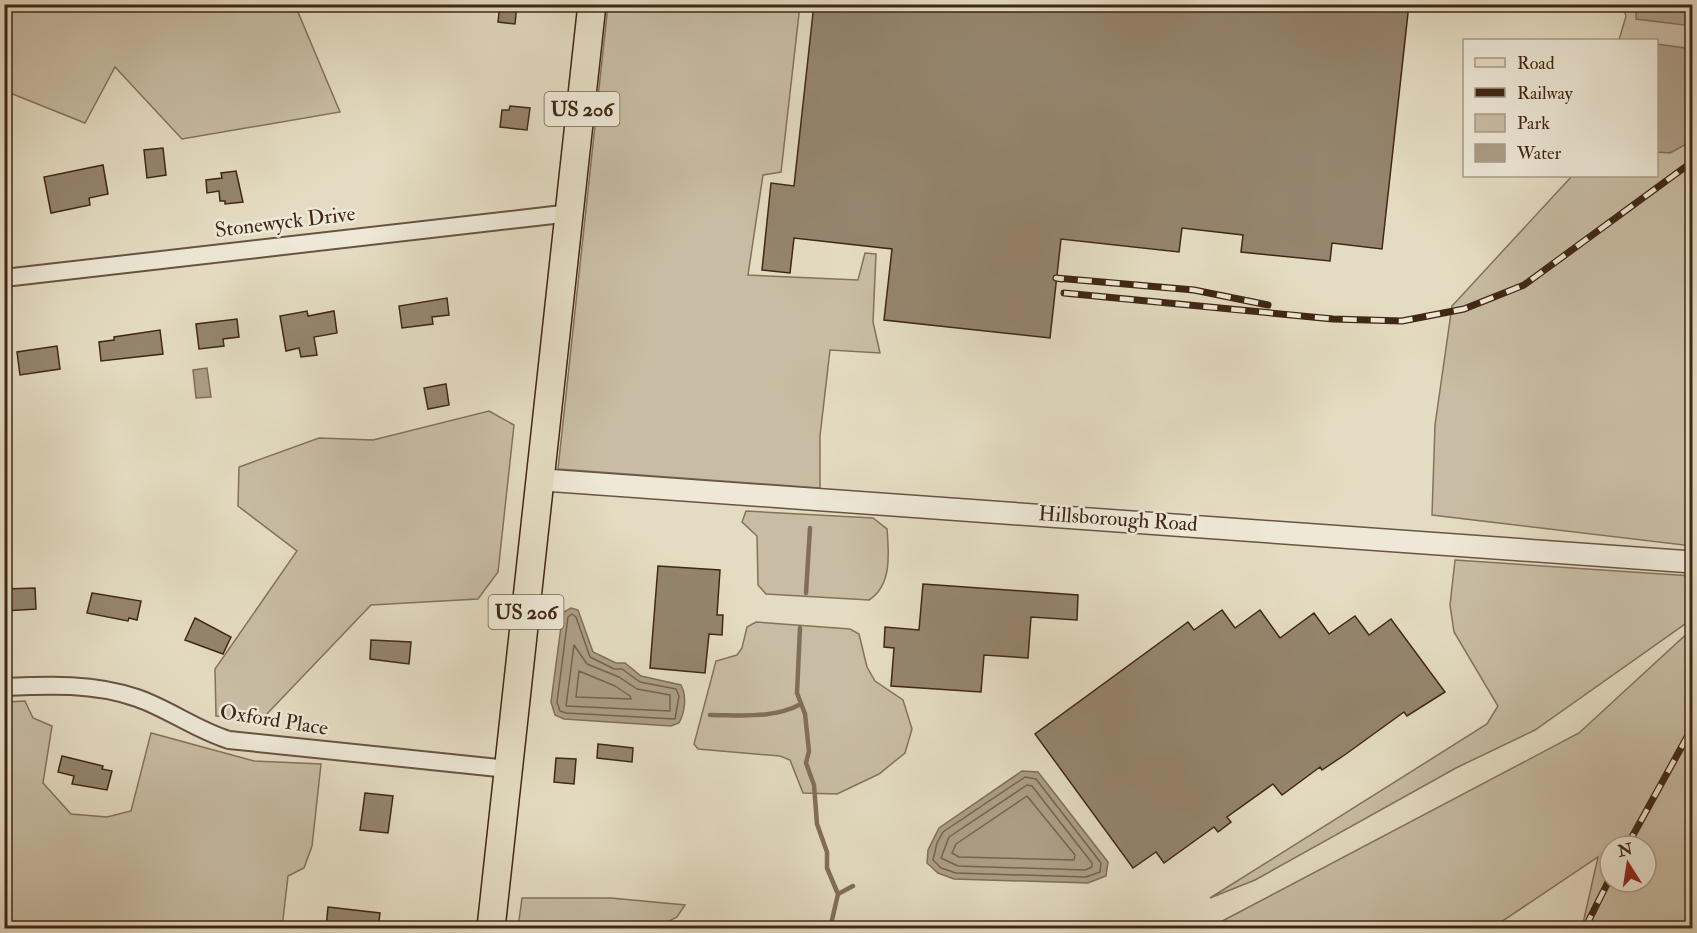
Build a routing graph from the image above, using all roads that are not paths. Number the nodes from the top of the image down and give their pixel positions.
1 (592, 4) edge
2 (571, 213) junction
3 (4, 278) edge
4 (544, 480) junction
5 (1692, 562) edge
6 (4, 687) edge
7 (508, 769) junction
8 (491, 928) edge

1 - 2 main road, US 206
2 - 3 street, Stonewyck Drive
2 - 4 main road, US 206
4 - 5 street, Hillsborough Road
4 - 7 main road, US 206
6 - 7 street, Oxford Place
7 - 8 main road, US 206

